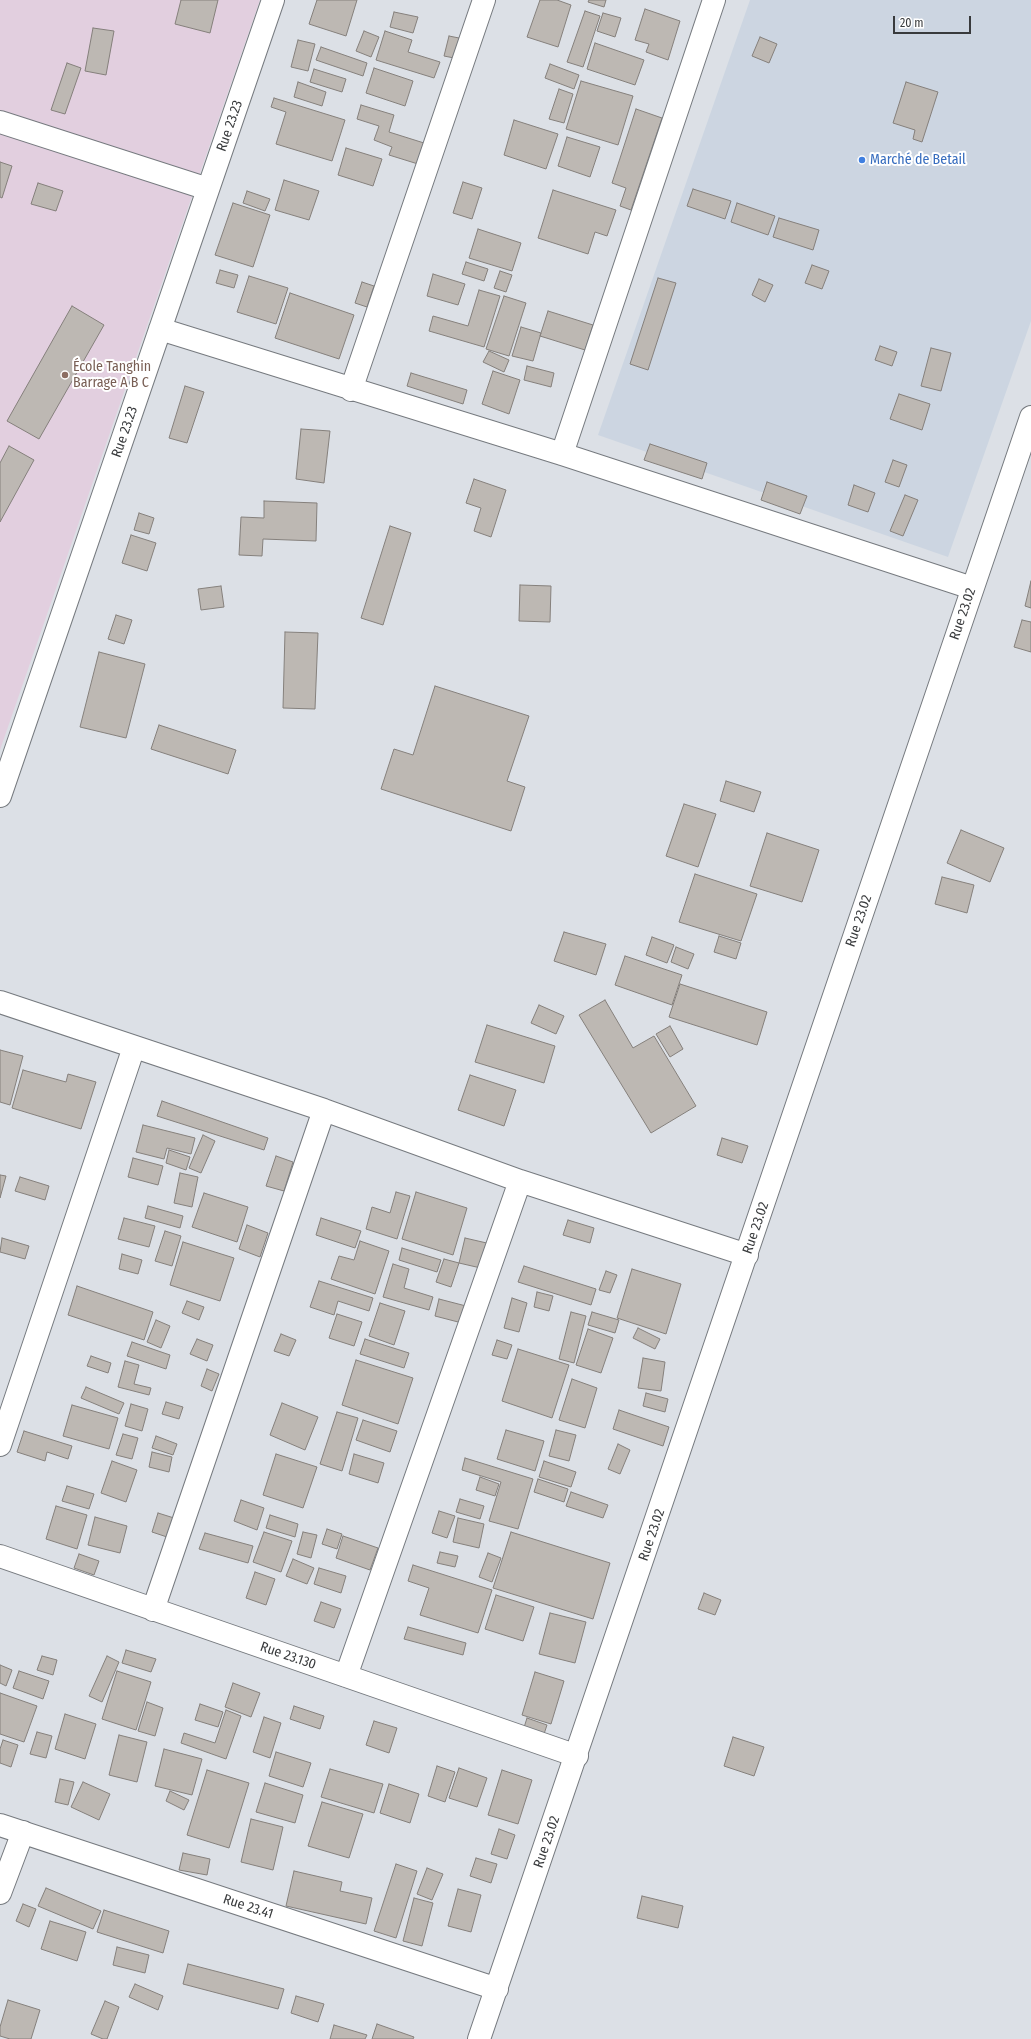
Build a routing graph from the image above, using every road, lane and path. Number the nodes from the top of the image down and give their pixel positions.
1 (273, 0) edge
2 (484, 0) edge
3 (714, 0) edge
4 (0, 122) edge
5 (208, 189) junction
6 (160, 329) junction
7 (351, 390) junction
8 (1031, 417) edge
9 (562, 454) junction
10 (972, 588) junction
11 (0, 796) edge
12 (0, 1002) edge
13 (134, 1047) junction
14 (324, 1110) junction
15 (520, 1181) junction
16 (747, 1255) junction
17 (0, 1445) edge
18 (0, 1556) edge
19 (153, 1610) junction
20 (346, 1676) junction
21 (577, 1756) junction
22 (0, 1825) edge
23 (23, 1832) junction
24 (0, 1893) edge
25 (497, 1989) junction
26 (479, 2039) edge

1 - 5 street, Rue 23.23
2 - 7 street
3 - 9 street
4 - 5 street
5 - 6 street, Rue 23.23
6 - 7 street
6 - 11 street, Rue 23.23
7 - 9 street
8 - 10 street, Rue 23.02
9 - 10 street
10 - 16 street, Rue 23.02
12 - 13 street
13 - 14 street
13 - 17 street
14 - 15 street
14 - 19 street
15 - 16 street
15 - 20 street
16 - 21 street, Rue 23.02
18 - 19 street, Rue 23.130
19 - 20 street, Rue 23.130
20 - 21 street, Rue 23.130
21 - 25 street, Rue 23.02
22 - 23 street, Rue 23.41
23 - 24 street
23 - 25 street, Rue 23.41
25 - 26 street, Rue 23.02

